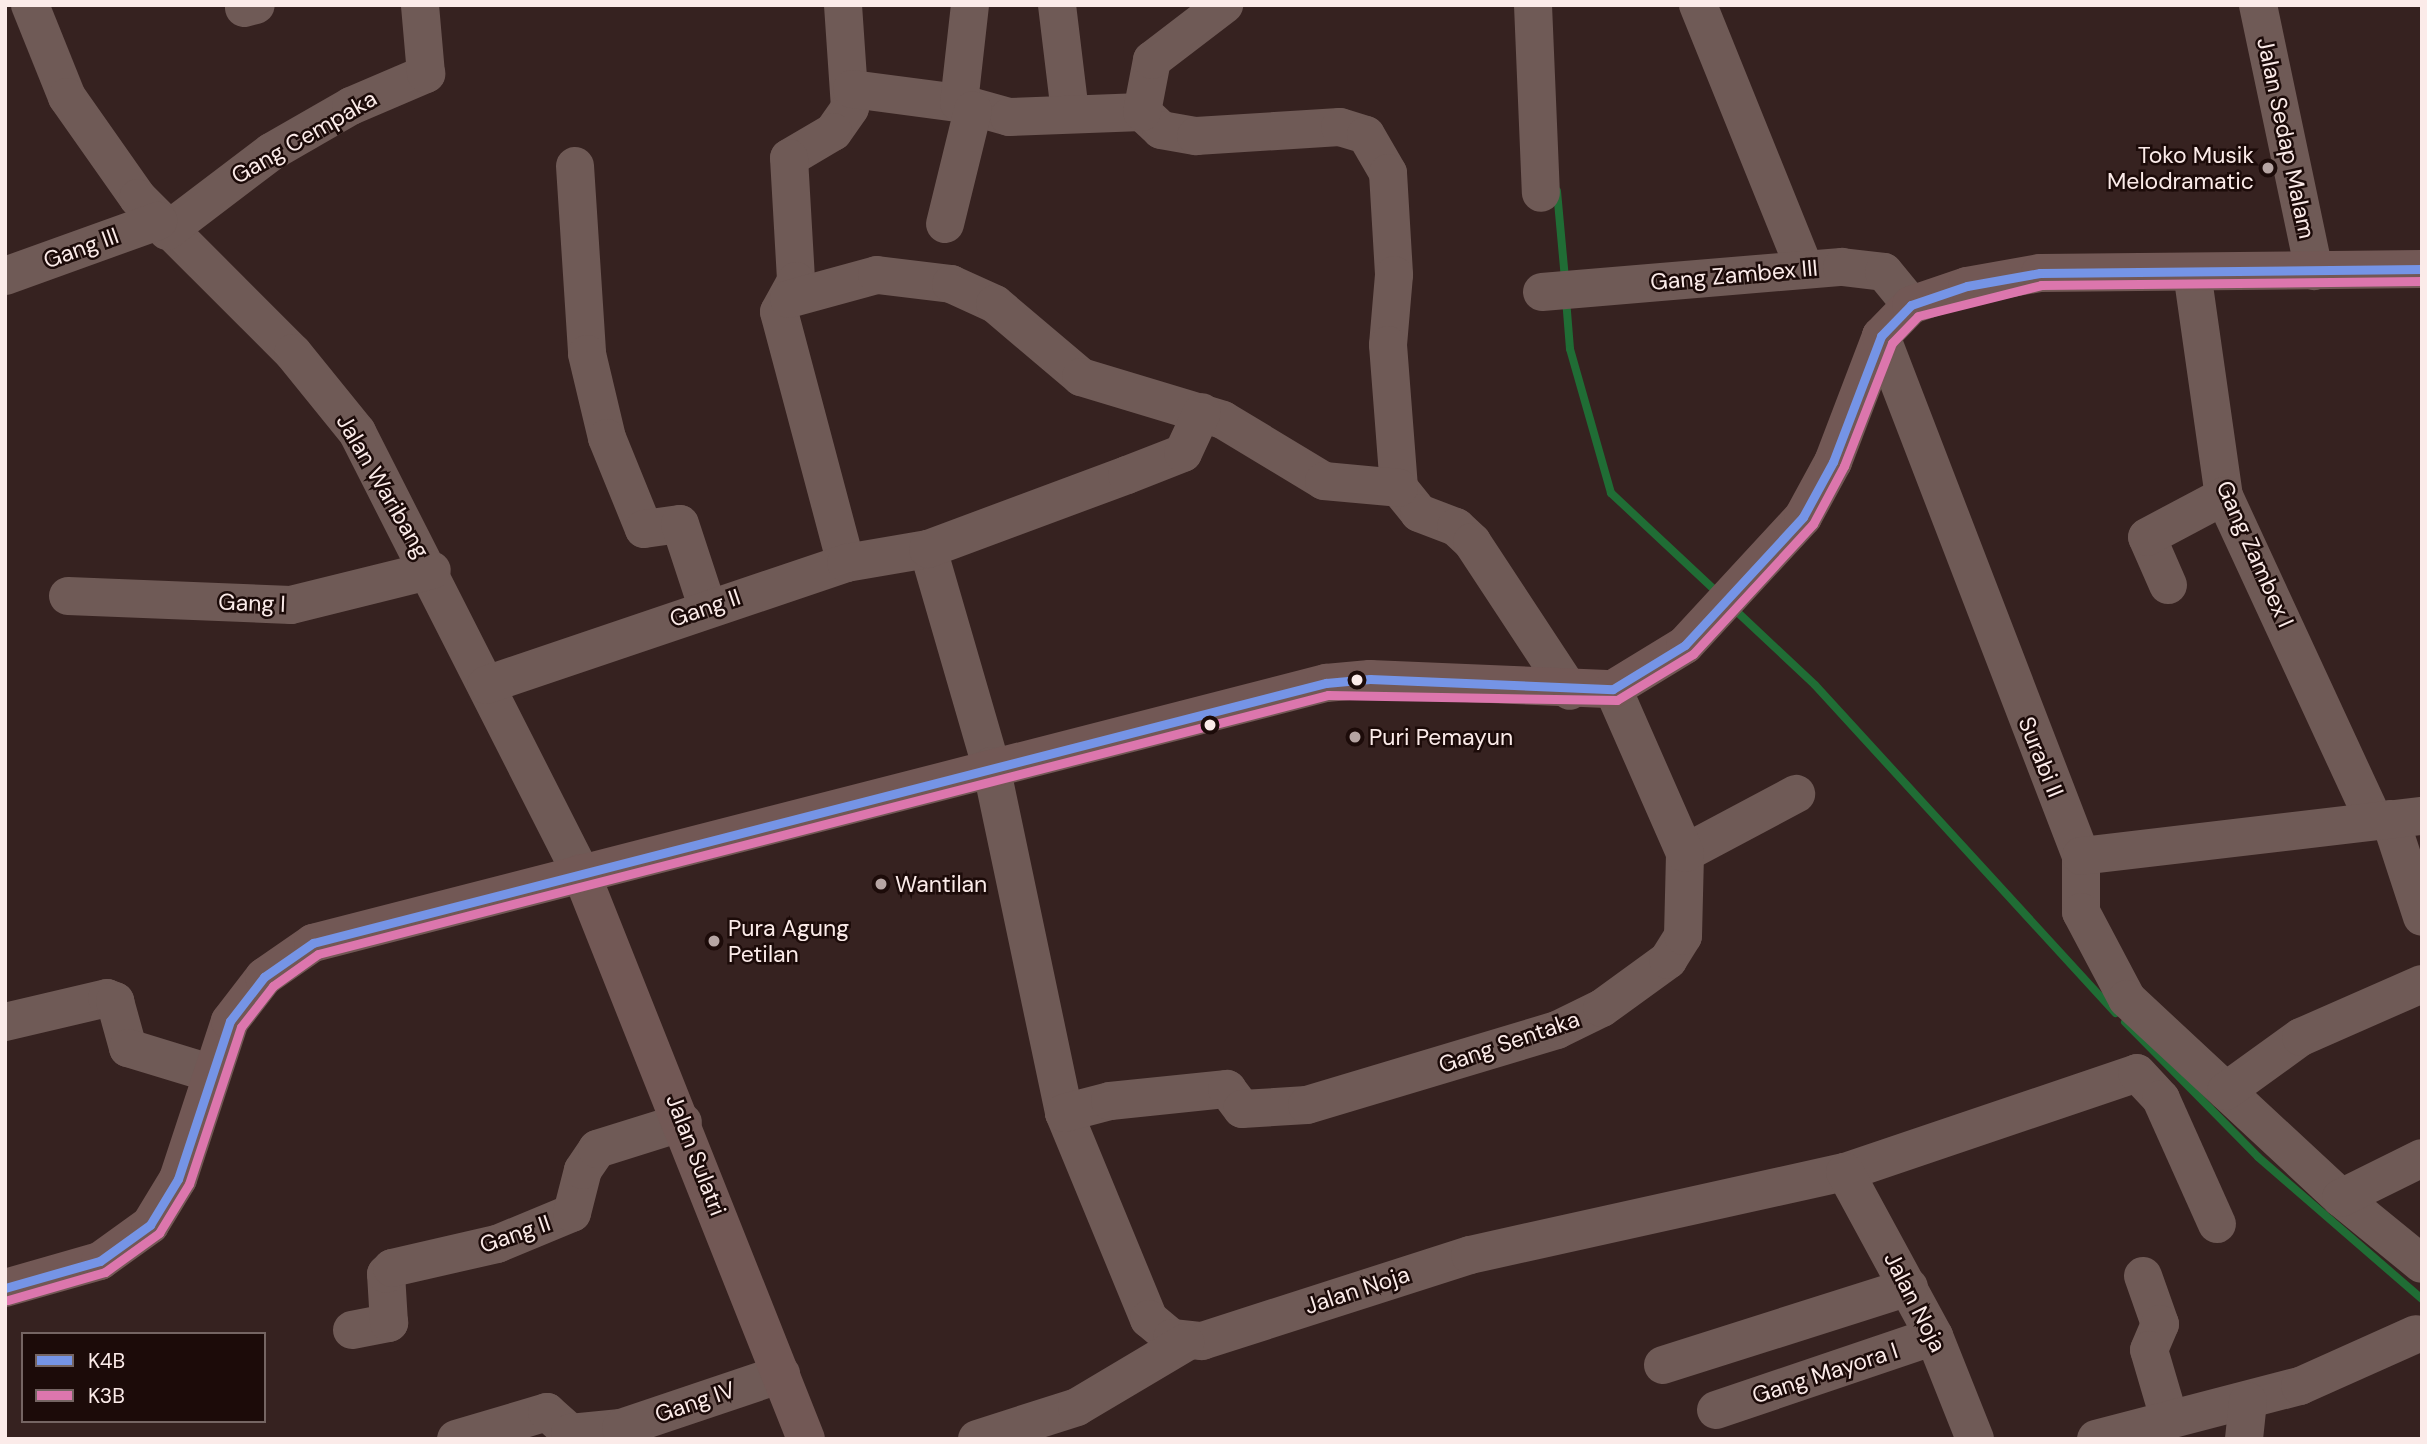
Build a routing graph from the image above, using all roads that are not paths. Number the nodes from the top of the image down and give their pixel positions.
1 (30, 5) edge
2 (420, 5) edge
3 (843, 5) edge
4 (970, 5) edge
5 (1057, 5) edge
6 (1224, 5) edge
7 (1533, 5) edge
8 (1698, 5) edge
9 (2258, 5) edge
10 (852, 89) junction
11 (966, 107) junction
12 (1142, 112) junction
13 (1070, 113) junction
14 (575, 166) dead end
15 (1541, 193) dead end
16 (945, 224) dead end
17 (162, 226) junction
18 (1804, 267) junction
19 (2422, 269) edge
20 (2314, 271) junction
21 (2192, 272) junction
22 (5, 276) edge
23 (1555, 291) dead end
24 (789, 299) junction
25 (1912, 305) junction
26 (1881, 336) junction
27 (1202, 412) junction
28 (1399, 488) junction
29 (2224, 496) junction
30 (928, 549) junction
31 (846, 563) junction
32 (432, 570) junction
33 (2168, 585) dead end
34 (68, 596) dead end
35 (707, 606) junction
36 (486, 685) junction
37 (1613, 689) junction
38 (1570, 691) junction
39 (991, 766) junction
40 (1796, 794) dead end
41 (2395, 818) edge
42 (1685, 853) junction
43 (2081, 856) junction
44 (581, 873) junction
45 (2422, 917) edge
46 (2422, 984) edge
47 (5, 1022) edge
48 (210, 1073) junction
49 (2226, 1091) junction
50 (1064, 1114) junction
51 (683, 1122) junction
52 (2422, 1158) edge
53 (1845, 1172) junction
54 (2341, 1198) junction
55 (2217, 1224) dead end
56 (2422, 1264) edge
57 (2143, 1276) dead end
58 (1909, 1287) junction
59 (5, 1288) edge
60 (1149, 1319) junction
61 (352, 1330) dead end
62 (2416, 1334) dead end
63 (1934, 1336) junction
64 (1185, 1343) junction
65 (1663, 1365) dead end
66 (1145, 1368) junction
67 (781, 1374) junction
68 (2248, 1401) junction
69 (1716, 1409) dead end
70 (2169, 1418) junction
71 (456, 1439) edge
72 (806, 1439) edge
73 (977, 1439) edge
74 (1975, 1439) edge
75 (2096, 1439) edge
76 (2244, 1439) edge

1 - 17 street, Jalan Waribang
2 - 17 street, Gang Cempaka
3 - 10 street
4 - 11 street
5 - 13 street
6 - 12 street
7 - 15 street
8 - 18 street
9 - 20 street, Jalan Sedap Malam
10 - 11 street
10 - 24 street
11 - 13 street
11 - 16 street
12 - 13 street
12 - 28 street
14 - 35 street
17 - 22 street, Gang III
17 - 32 street, Jalan Waribang
18 - 23 street, Gang Zambex III
18 - 25 street, Gang Zambex III
19 - 20 main road
20 - 21 main road
21 - 25 main road
21 - 29 street, Gang Zambex I
24 - 27 street
24 - 31 street
25 - 26 main road
26 - 37 main road
26 - 43 street, Surabi II
27 - 28 street
27 - 30 street, Gang II
28 - 38 street
29 - 33 street
29 - 41 street, Gang Zambex I
30 - 31 street, Gang II
30 - 39 street
31 - 35 street, Gang II
32 - 34 street, Gang I
32 - 36 street, Jalan Waribang
35 - 36 street, Gang II
36 - 44 street, Jalan Waribang
37 - 38 main road
37 - 42 street, Gang Sentaka
38 - 39 main road
39 - 44 main road
39 - 50 street
40 - 42 street
41 - 43 street
41 - 45 street, Gang Zambex I
42 - 50 street, Gang Sentaka
43 - 49 street
44 - 48 main road
44 - 51 main road, Jalan Sulatri
46 - 49 street
47 - 48 street
48 - 59 main road
49 - 54 street
50 - 60 street
51 - 61 street, Gang II
51 - 67 main road, Jalan Sulatri
52 - 54 street
53 - 55 street
53 - 58 street, Jalan Noja
53 - 64 street, Jalan Noja
54 - 56 street
57 - 70 street
58 - 63 street, Jalan Noja
58 - 65 street
60 - 64 street
60 - 66 street
62 - 68 street
63 - 69 street, Gang Mayora I
63 - 74 street, Jalan Noja
64 - 66 street, Jalan Noja
66 - 73 street, Jalan Noja
67 - 71 street, Gang IV
67 - 72 main road, Jalan Sulatri
68 - 70 street
68 - 76 street
70 - 75 street

